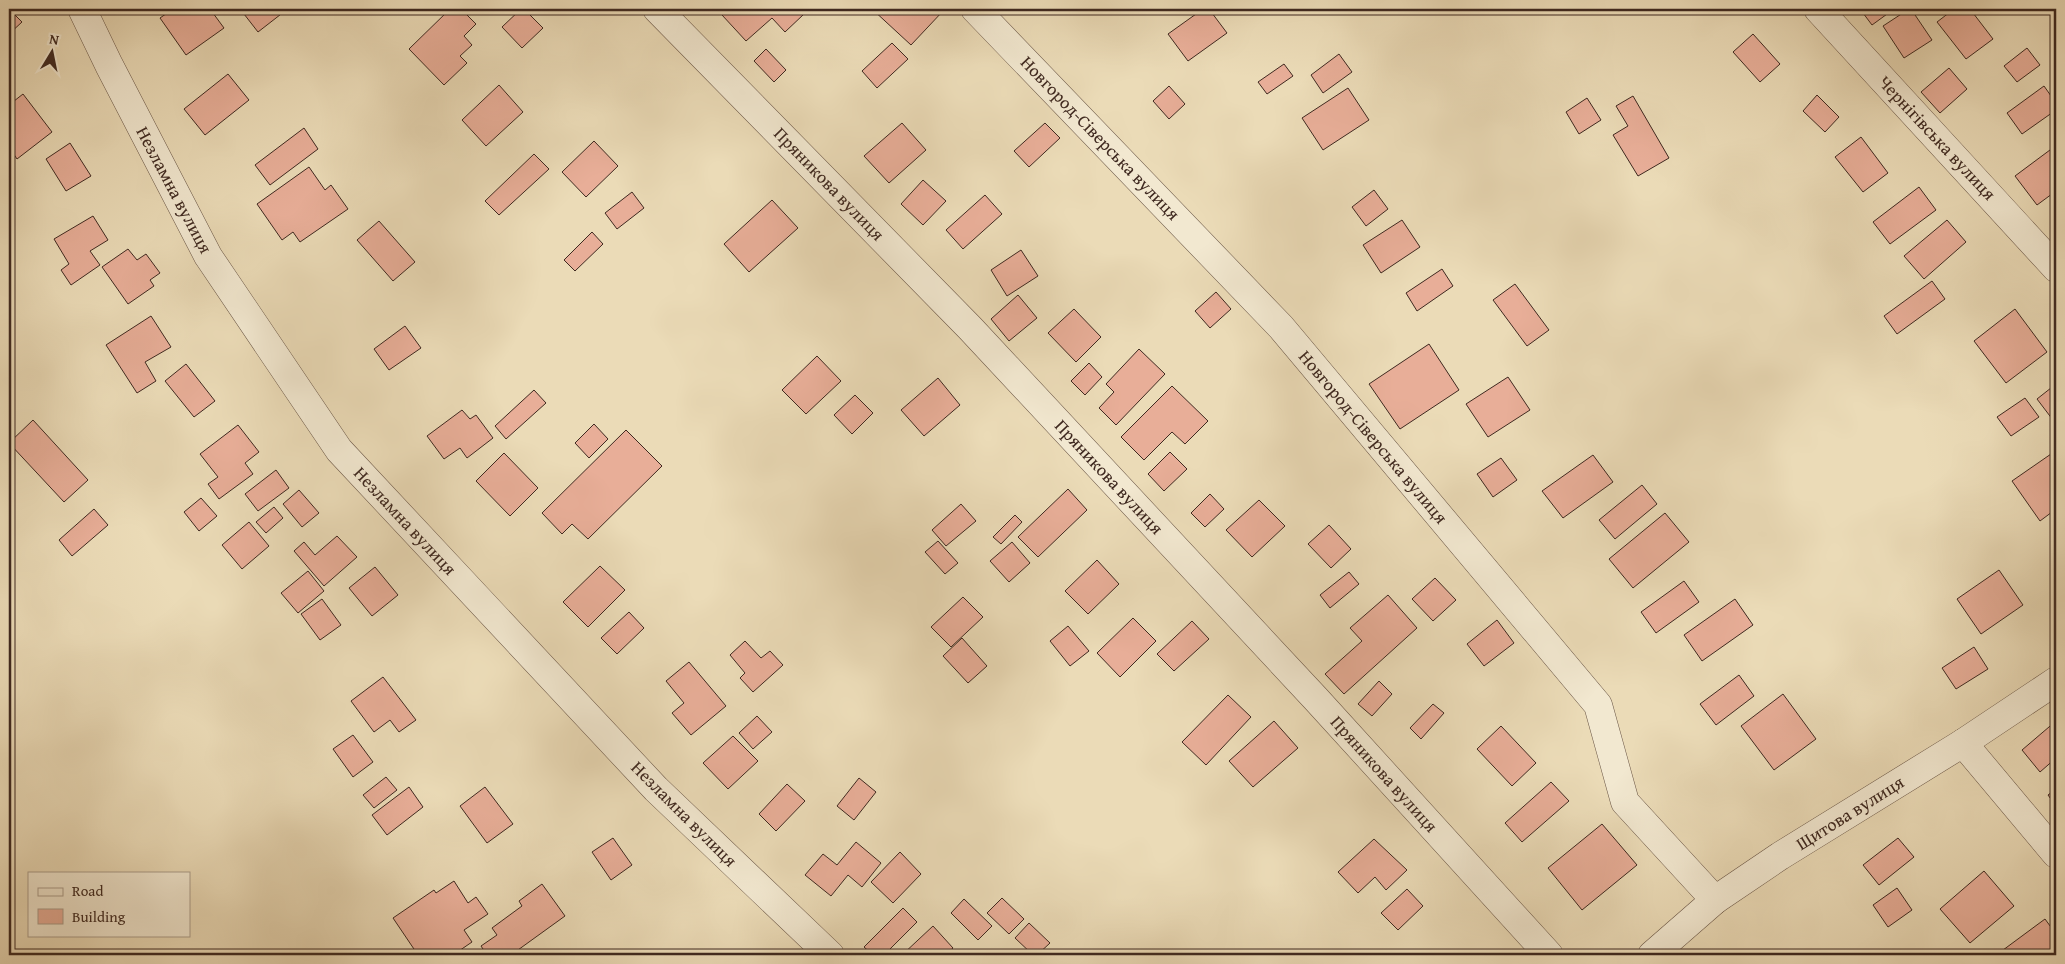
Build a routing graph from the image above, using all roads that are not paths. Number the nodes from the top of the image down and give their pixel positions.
1 (82, 9) edge
2 (657, 9) edge
3 (975, 9) edge
4 (1818, 9) edge
5 (2056, 268) edge
6 (2056, 681) edge
7 (1963, 743) junction
8 (2056, 854) edge
9 (1715, 900) junction
10 (830, 955) edge
11 (1549, 955) edge
12 (1652, 955) edge

1 - 10 street, Незламна вулиця
2 - 11 street, Пряникова вулиця
3 - 9 street, Новгород-Сіверська вулиця
4 - 5 street, Чернігівська вулиця
6 - 7 street, Щитова вулиця
7 - 8 street
7 - 9 street, Щитова вулиця
9 - 12 street, Щитова вулиця

